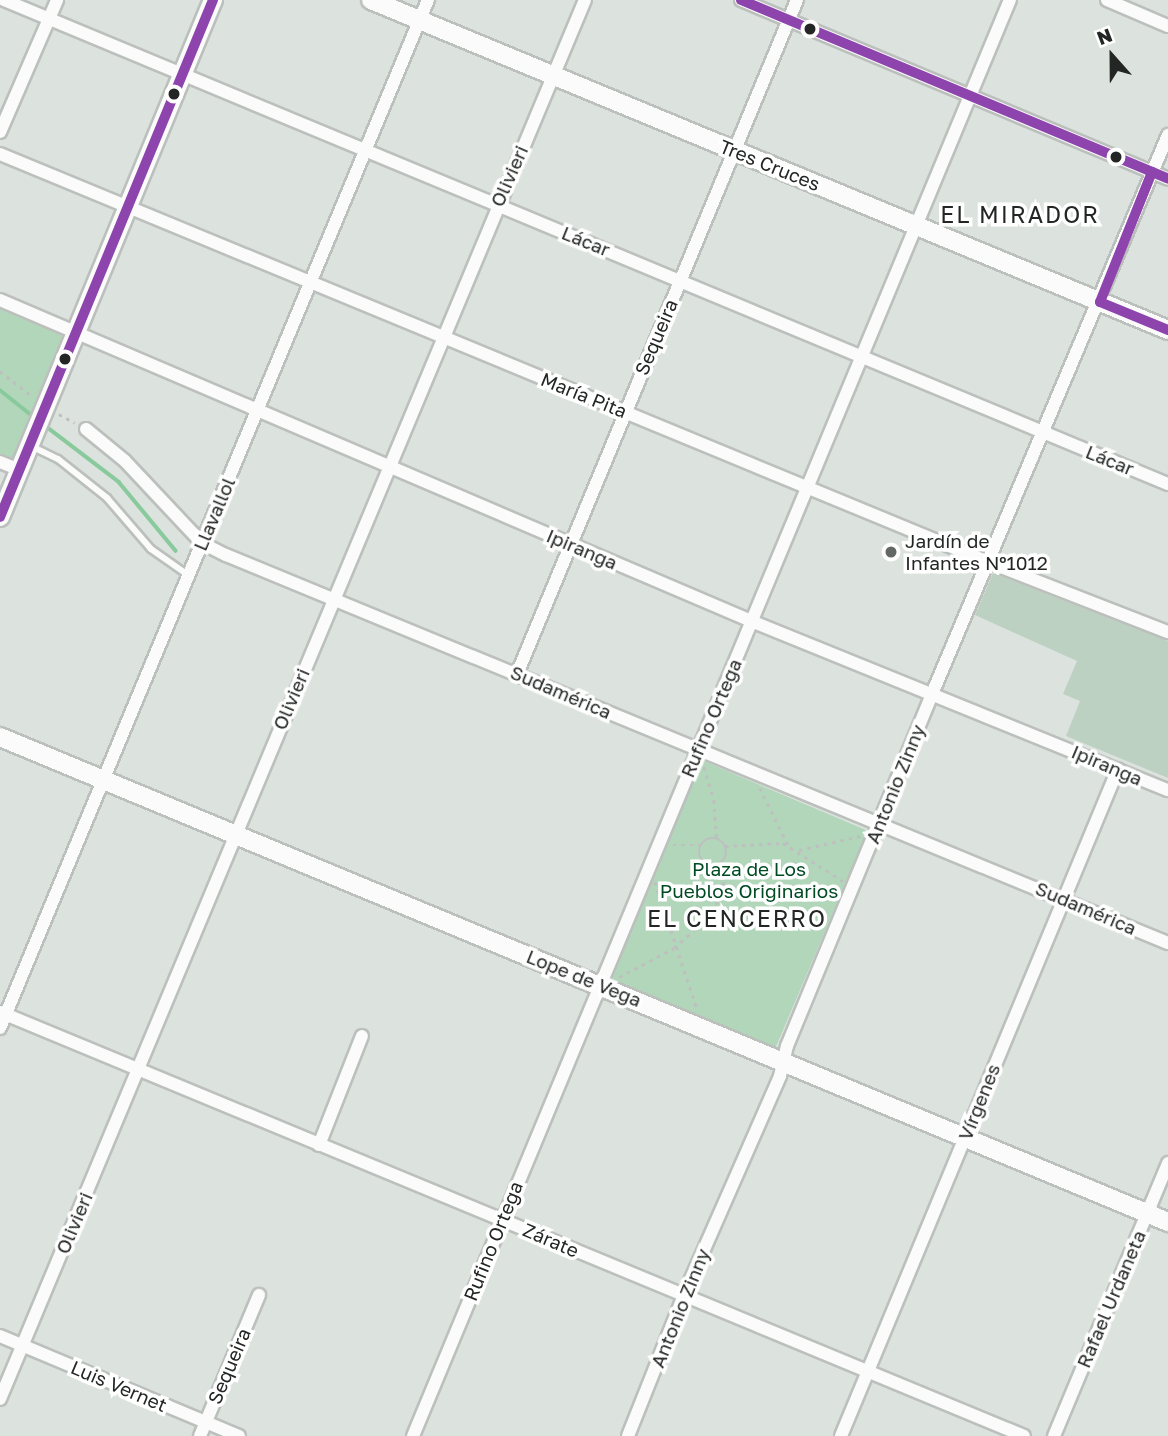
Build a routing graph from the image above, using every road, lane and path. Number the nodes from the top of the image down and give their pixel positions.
1 (4, 0) edge
2 (57, 0) edge
3 (213, 0) edge
4 (371, 0) edge
5 (428, 0) edge
6 (585, 0) edge
7 (741, 0) edge
8 (797, 0) edge
9 (1010, 0) edge
10 (1107, 0) edge
11 (49, 19) junction
12 (420, 20) junction
13 (789, 20) junction
14 (1168, 26) edge
15 (182, 72) junction
16 (553, 76) junction
17 (970, 95) junction
18 (0, 132) edge
19 (1168, 135) edge
20 (366, 151) junction
21 (735, 151) junction
22 (0, 154) edge
23 (1152, 172) junction
24 (1168, 179) edge
25 (497, 204) junction
26 (128, 206) junction
27 (917, 225) junction
28 (680, 280) junction
29 (310, 281) junction
30 (0, 300) edge
31 (1100, 302) junction
32 (1168, 330) edge
33 (76, 334) junction
34 (441, 336) junction
35 (859, 358) junction
36 (0, 371) edge
37 (624, 411) junction
38 (256, 412) junction
39 (39, 424) junction
40 (86, 429) joint
41 (1042, 432) junction
42 (0, 462) edge
43 (387, 466) junction
44 (20, 470) junction
45 (1168, 484) edge
46 (806, 486) junction
47 (0, 517) edge
48 (202, 543) junction
49 (569, 544) junction
50 (988, 562) junction
51 (188, 575) junction
52 (334, 598) junction
53 (751, 621) junction
54 (1168, 632) edge
55 (517, 674) junction
56 (932, 694) junction
57 (0, 737) edge
58 (698, 749) junction
59 (1118, 769) junction
60 (755, 773) junction
61 (102, 780) junction
62 (1168, 790) edge
63 (876, 830) junction
64 (235, 835) junction
65 (718, 839) junction
66 (658, 845) junction
67 (701, 845) junction
68 (788, 845) junction
69 (725, 846) junction
70 (799, 850) junction
71 (721, 863) junction
72 (645, 875) junction
73 (852, 889) junction
74 (1063, 898) junction
75 (1168, 943) edge
76 (676, 947) junction
77 (600, 985) junction
78 (3, 1013) edge
79 (703, 1027) junction
80 (0, 1028) edge
81 (362, 1035) dead end
82 (783, 1060) junction
83 (138, 1069) junction
84 (965, 1136) junction
85 (319, 1145) junction
86 (1168, 1163) edge
87 (1147, 1213) junction
88 (502, 1219) junction
89 (1168, 1222) edge
90 (259, 1295) dead end
91 (684, 1295) junction
92 (0, 1336) edge
93 (23, 1346) junction
94 (868, 1371) junction
95 (0, 1399) edge
96 (206, 1423) junction
97 (200, 1436) edge
98 (239, 1436) edge
99 (414, 1436) edge
100 (628, 1436) edge
101 (841, 1436) edge
102 (1024, 1436) edge
103 (1054, 1436) edge

1 - 11 street, Lácar
2 - 11 street
3 - 15 street
4 - 12 street, Tres Cruces
5 - 12 street, Llavallol
6 - 16 street, Olivieri
7 - 13 street
8 - 13 street, Sequeira
9 - 17 street, Rufino Ortega
10 - 14 street
11 - 15 street, Lácar
11 - 18 street
12 - 16 street, Tres Cruces
12 - 20 street, Llavallol
13 - 17 street
13 - 21 street, Sequeira
15 - 20 street, Lácar
15 - 26 street
16 - 21 street, Tres Cruces
16 - 25 street, Olivieri
17 - 23 street
17 - 27 street, Rufino Ortega
19 - 23 street, Antonio Zinny
20 - 25 street, Lácar
20 - 29 street, Llavallol
21 - 27 street, Tres Cruces
21 - 28 street, Sequeira
22 - 26 street, María Pita
23 - 24 street
23 - 31 street, Antonio Zinny
25 - 28 street, Lácar
25 - 34 street, Olivieri
26 - 29 street, María Pita
26 - 33 street
27 - 31 street, Tres Cruces
27 - 35 street, Rufino Ortega
28 - 35 street, Lácar
28 - 37 street, Sequeira
29 - 34 street, María Pita
29 - 38 street, Llavallol
30 - 33 street, Ipiranga
31 - 32 street, Tres Cruces
31 - 41 street, Antonio Zinny
33 - 38 street, Ipiranga
33 - 39 street
34 - 37 street, María Pita
34 - 43 street, Olivieri
35 - 41 street, Lácar
35 - 46 street, Rufino Ortega
36 - 39 path
37 - 46 street, María Pita
37 - 49 street, Sequeira
38 - 43 street, Ipiranga
38 - 48 street, Llavallol
39 - 40 path
39 - 44 street
39 - 51 lane
40 - 48 street, Sudamérica
41 - 45 street, Lácar
41 - 50 street, Antonio Zinny
42 - 44 street
43 - 49 street, Ipiranga
43 - 52 street, Olivieri
44 - 47 street
46 - 50 street, María Pita
46 - 53 street, Rufino Ortega
48 - 51 street, Llavallol
48 - 52 street, Sudamérica
49 - 53 street, Ipiranga
49 - 55 street, Sequeira
50 - 54 street, María Pita
50 - 56 street, Antonio Zinny
51 - 61 street, Llavallol
52 - 55 street, Sudamérica
52 - 64 street, Olivieri
53 - 56 street, Ipiranga
53 - 58 street, Rufino Ortega
55 - 58 street, Sudamérica
56 - 59 street, Ipiranga
56 - 63 street, Antonio Zinny
57 - 61 street, Lope de Vega
58 - 60 street, Sudamérica
58 - 65 path
58 - 66 street, Rufino Ortega
59 - 62 street, Ipiranga
59 - 74 street, Vírgenes
60 - 63 street, Sudamérica
60 - 68 path
61 - 64 street, Lope de Vega
61 - 78 street, Llavallol
63 - 70 path
63 - 73 street, Antonio Zinny
63 - 74 street, Sudamérica
64 - 77 street, Lope de Vega
64 - 83 street, Olivieri
65 - 67 path
65 - 69 path
66 - 67 path
66 - 72 street, Rufino Ortega
67 - 71 path
68 - 69 path
68 - 70 path
69 - 71 path
70 - 73 path
71 - 76 path
72 - 76 path
72 - 77 street, Rufino Ortega
73 - 82 street, Antonio Zinny
74 - 75 street, Sudamérica
74 - 84 street, Vírgenes
76 - 77 path
76 - 79 path
77 - 79 street, Lope de Vega
77 - 88 street, Rufino Ortega
78 - 80 street, Llavallol
78 - 83 street, Zárate
79 - 82 street, Lope de Vega
81 - 85 street
82 - 84 street, Lope de Vega
82 - 91 street, Antonio Zinny
83 - 85 street, Zárate
83 - 93 street, Olivieri
84 - 87 street, Lope de Vega
84 - 94 street, Vírgenes
85 - 88 street, Zárate
86 - 87 street, Rafael Urdaneta
87 - 89 street, Lope de Vega
87 - 103 street, Rafael Urdaneta
88 - 91 street, Zárate
88 - 99 street, Rufino Ortega
90 - 96 street, Sequeira
91 - 94 street, Zárate
91 - 100 street, Antonio Zinny
92 - 93 street, Luis Vernet
93 - 95 street, Olivieri
93 - 96 street, Luis Vernet
94 - 101 street, Vírgenes
94 - 102 street, Zárate
96 - 97 street, Sequeira
96 - 98 street, Luis Vernet

